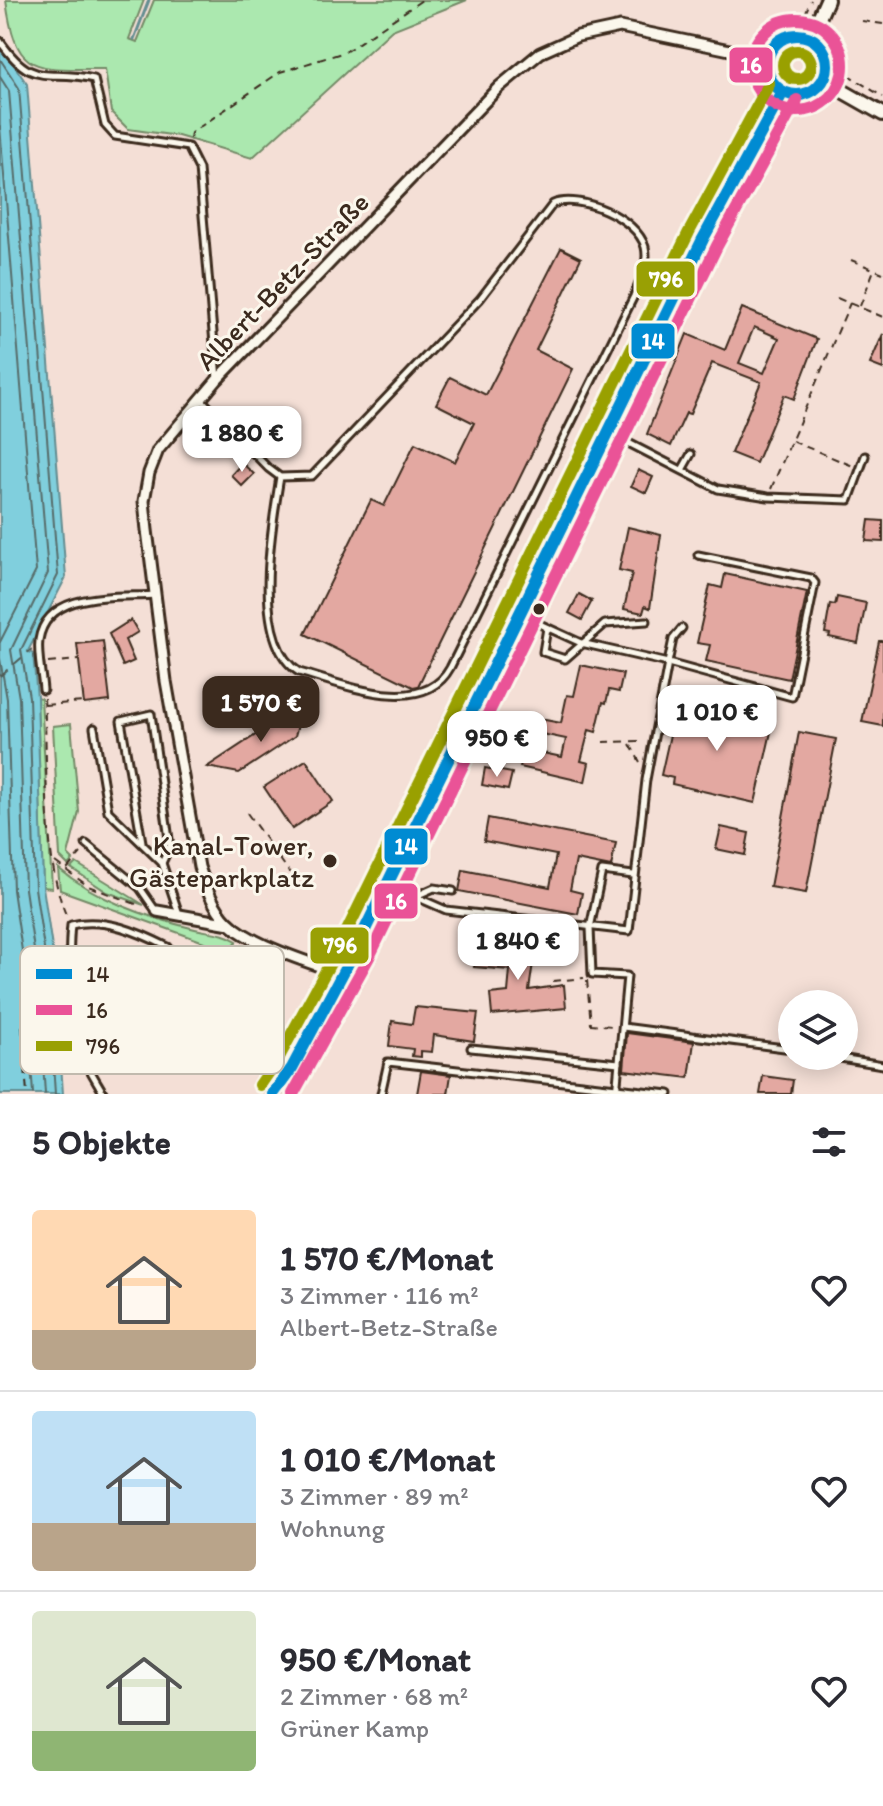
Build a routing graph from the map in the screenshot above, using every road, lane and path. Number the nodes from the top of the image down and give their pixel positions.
1 (422, 0) edge
2 (811, 0) edge
3 (827, 0) edge
4 (805, 15) junction
5 (862, 21) dead end
6 (817, 22) junction
7 (883, 24) edge
8 (810, 38) junction
9 (0, 41) edge
10 (751, 54) junction
11 (768, 58) junction
12 (845, 73) junction
13 (823, 80) junction
14 (840, 90) junction
15 (783, 92) junction
16 (883, 97) edge
17 (775, 109) junction
18 (883, 114) edge
19 (188, 147) junction
20 (851, 260) dead end
21 (874, 270) junction
22 (883, 273) edge
23 (837, 298) dead end
24 (850, 303) junction
25 (859, 308) junction
26 (883, 317) edge
27 (217, 380) junction
28 (201, 399) junction
29 (610, 433) junction
30 (791, 441) junction
31 (691, 454) dead end
32 (865, 456) dead end
33 (860, 469) junction
34 (682, 470) junction
35 (280, 477) junction
36 (768, 497) junction
37 (698, 555) dead end
38 (156, 595) junction
39 (519, 614) junction
40 (647, 621) dead end
41 (547, 628) junction
42 (682, 628) dead end
43 (581, 643) junction
44 (78, 660) dead end
45 (42, 663) junction
46 (668, 663) junction
47 (43, 690) joint
48 (83, 702) dead end
49 (44, 705) junction
50 (94, 728) dead end
51 (653, 740) junction
52 (603, 742) dead end
53 (629, 743) junction
54 (646, 780) junction
55 (247, 813) dead end
56 (142, 842) junction
57 (87, 844) joint
58 (54, 862) junction
59 (162, 863) junction
60 (66, 870) junction
61 (290, 873) dead end
62 (633, 875) junction
63 (387, 884) junction
64 (453, 891) dead end
65 (415, 896) junction
66 (157, 911) junction
67 (180, 917) junction
68 (230, 924) junction
69 (71, 925) junction
70 (590, 928) junction
71 (72, 946) edge
72 (165, 946) edge
73 (272, 946) edge
74 (284, 951) edge
75 (342, 974) junction
76 (590, 976) junction
77 (553, 981) dead end
78 (623, 1027) junction
79 (778, 1047) edge
80 (471, 1048) dead end
81 (858, 1061) edge
82 (619, 1063) junction
83 (883, 1065) edge
84 (26, 1074) edge
85 (93, 1074) edge
86 (616, 1090) edge
87 (27, 1094) edge
88 (104, 1094) edge
89 (273, 1094) edge
90 (381, 1094) edge
91 (669, 1094) edge

1 - 19 path
2 - 4 path
3 - 6 street
4 - 6 path
4 - 10 path
5 - 7 path
6 - 8 street
6 - 12 path
8 - 11 street
8 - 13 street
9 - 19 lane
10 - 11 street, Albert-Betz-Straße
10 - 17 path
10 - 27 street, Albert-Betz-Straße
11 - 15 street
12 - 14 path
12 - 16 path
13 - 14 street
13 - 15 street
14 - 17 path
14 - 18 street
15 - 17 street
17 - 29 street
19 - 27 lane
20 - 21 path
21 - 22 path
21 - 25 path
23 - 24 path
24 - 25 path
24 - 30 path
25 - 26 path
27 - 28 street, Albert-Betz-Straße
28 - 35 lane
28 - 38 street, Albert-Betz-Straße
29 - 34 lane
29 - 39 street
30 - 33 path
30 - 36 path
31 - 34 lane
32 - 33 lane
33 - 36 lane
34 - 36 lane
35 - 35 lane
37 - 46 lane
38 - 45 lane
38 - 68 street, Albert-Betz-Straße
39 - 41 lane
39 - 63 street
40 - 43 lane
41 - 43 lane
41 - 43 lane
42 - 46 lane
43 - 46 lane
44 - 45 path
45 - 47 lane
46 - 51 lane
47 - 49 path
48 - 49 path
49 - 58 path
50 - 56 lane
51 - 53 path
51 - 54 lane
52 - 53 path
53 - 54 path
54 - 62 lane
55 - 61 path
56 - 59 lane
56 - 59 lane
57 - 60 path
57 - 66 lane
58 - 60 path
58 - 69 path
59 - 67 lane
60 - 66 path
62 - 70 lane
62 - 70 lane
63 - 65 lane
63 - 75 street
64 - 65 lane
65 - 70 lane
66 - 67 street
67 - 68 street
68 - 73 street, Albert-Betz-Straße
69 - 71 lane
69 - 72 lane
70 - 76 lane
74 - 75 street, Albert-Betz-Straße
75 - 89 street
76 - 77 path
76 - 78 path
76 - 78 lane
78 - 79 lane
78 - 82 lane
80 - 82 lane
81 - 83 lane
82 - 86 lane
84 - 87 path
85 - 88 lane
86 - 90 lane
86 - 91 lane

